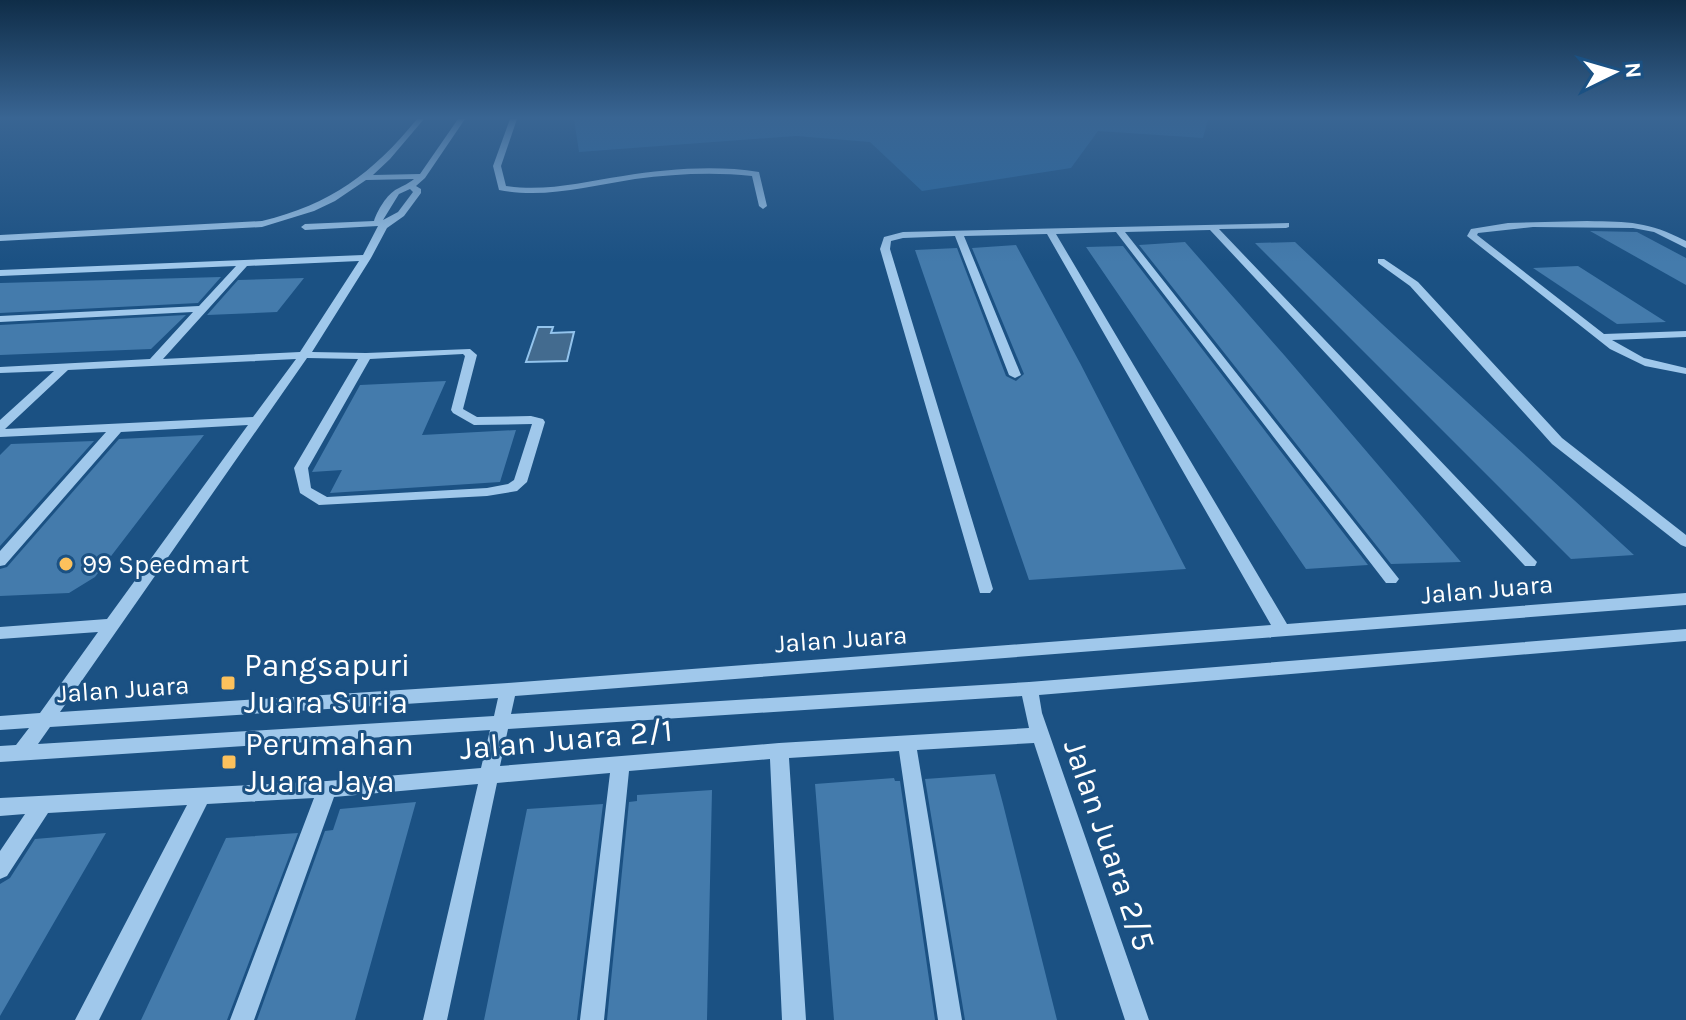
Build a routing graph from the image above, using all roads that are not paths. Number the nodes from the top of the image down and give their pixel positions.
1 (377, 167) edge
2 (429, 167) edge
3 (497, 167) edge
4 (422, 176) junction
5 (367, 178) junction
6 (411, 186) junction
7 (763, 206) dead end
8 (384, 224) junction
9 (1286, 225) dead end
10 (1211, 226) junction
11 (305, 227) dead end
12 (1118, 229) junction
13 (1049, 230) junction
14 (958, 233) junction
15 (0, 238) edge
16 (1686, 245) edge
17 (366, 258) junction
18 (1381, 261) dead end
19 (245, 262) junction
20 (0, 273) edge
21 (201, 309) junction
22 (0, 319) edge
23 (1686, 334) edge
24 (1599, 337) junction
25 (304, 355) junction
26 (366, 356) junction
27 (154, 362) junction
28 (65, 367) junction
29 (0, 370) edge
30 (1686, 371) edge
31 (1015, 375) dead end
32 (257, 421) junction
33 (117, 428) junction
34 (0, 430) edge
35 (1686, 542) edge
36 (0, 561) edge
37 (1530, 562) dead end
38 (1391, 579) dead end
39 (985, 589) dead end
40 (1686, 599) edge
41 (111, 625) junction
42 (1283, 631) junction
43 (0, 633) edge
44 (1686, 635) edge
45 (1029, 689) junction
46 (508, 690) junction
47 (42, 720) junction
48 (0, 723) edge
49 (500, 723) junction
50 (1041, 735) junction
51 (907, 744) junction
52 (779, 751) junction
53 (22, 752) junction
54 (0, 754) edge
55 (621, 763) junction
56 (486, 777) junction
57 (327, 789) junction
58 (201, 797) junction
59 (43, 804) junction
60 (0, 807) edge
61 (0, 869) edge
62 (87, 1020) edge
63 (242, 1020) edge
64 (435, 1020) edge
65 (592, 1020) edge
66 (794, 1020) edge
67 (950, 1020) edge
68 (1137, 1020) edge

1 - 5 street
2 - 4 street
3 - 7 street
4 - 5 street
4 - 6 street
5 - 15 street
6 - 8 street
6 - 8 street
8 - 11 street
8 - 17 street
9 - 10 street
10 - 12 street
10 - 37 street
12 - 13 street
12 - 38 street
13 - 14 street
13 - 42 street
14 - 31 street
14 - 39 street
16 - 24 street
17 - 19 street
17 - 25 street
18 - 35 street
19 - 20 street
19 - 21 street
21 - 22 street
21 - 27 street
23 - 24 street
24 - 30 street
25 - 26 street
25 - 27 street
25 - 32 street
26 - 26 street
27 - 28 street
28 - 29 street
28 - 34 street
32 - 33 street
32 - 41 street
33 - 34 street
33 - 36 street
40 - 42 street, Jalan Juara
41 - 43 street
41 - 47 street
42 - 46 street, Jalan Juara
44 - 45 street
45 - 49 street
45 - 50 street, Jalan Juara 2/5
46 - 47 street, Jalan Juara
46 - 49 street
47 - 48 street, Jalan Juara
47 - 53 street
49 - 53 street
49 - 56 street
50 - 51 street, Jalan Juara 2/1
50 - 68 street, Jalan Juara 2/5
51 - 52 street, Jalan Juara 2/1
51 - 67 street
52 - 55 street, Jalan Juara 2/1
52 - 66 street
53 - 54 street
55 - 56 street, Jalan Juara 2/1
55 - 65 street
56 - 57 street, Jalan Juara 2/1
56 - 64 street
57 - 58 street, Jalan Juara 2/1
57 - 63 street
58 - 59 street, Jalan Juara 2/1
58 - 62 street
59 - 60 street, Jalan Juara 2/1
59 - 61 street

